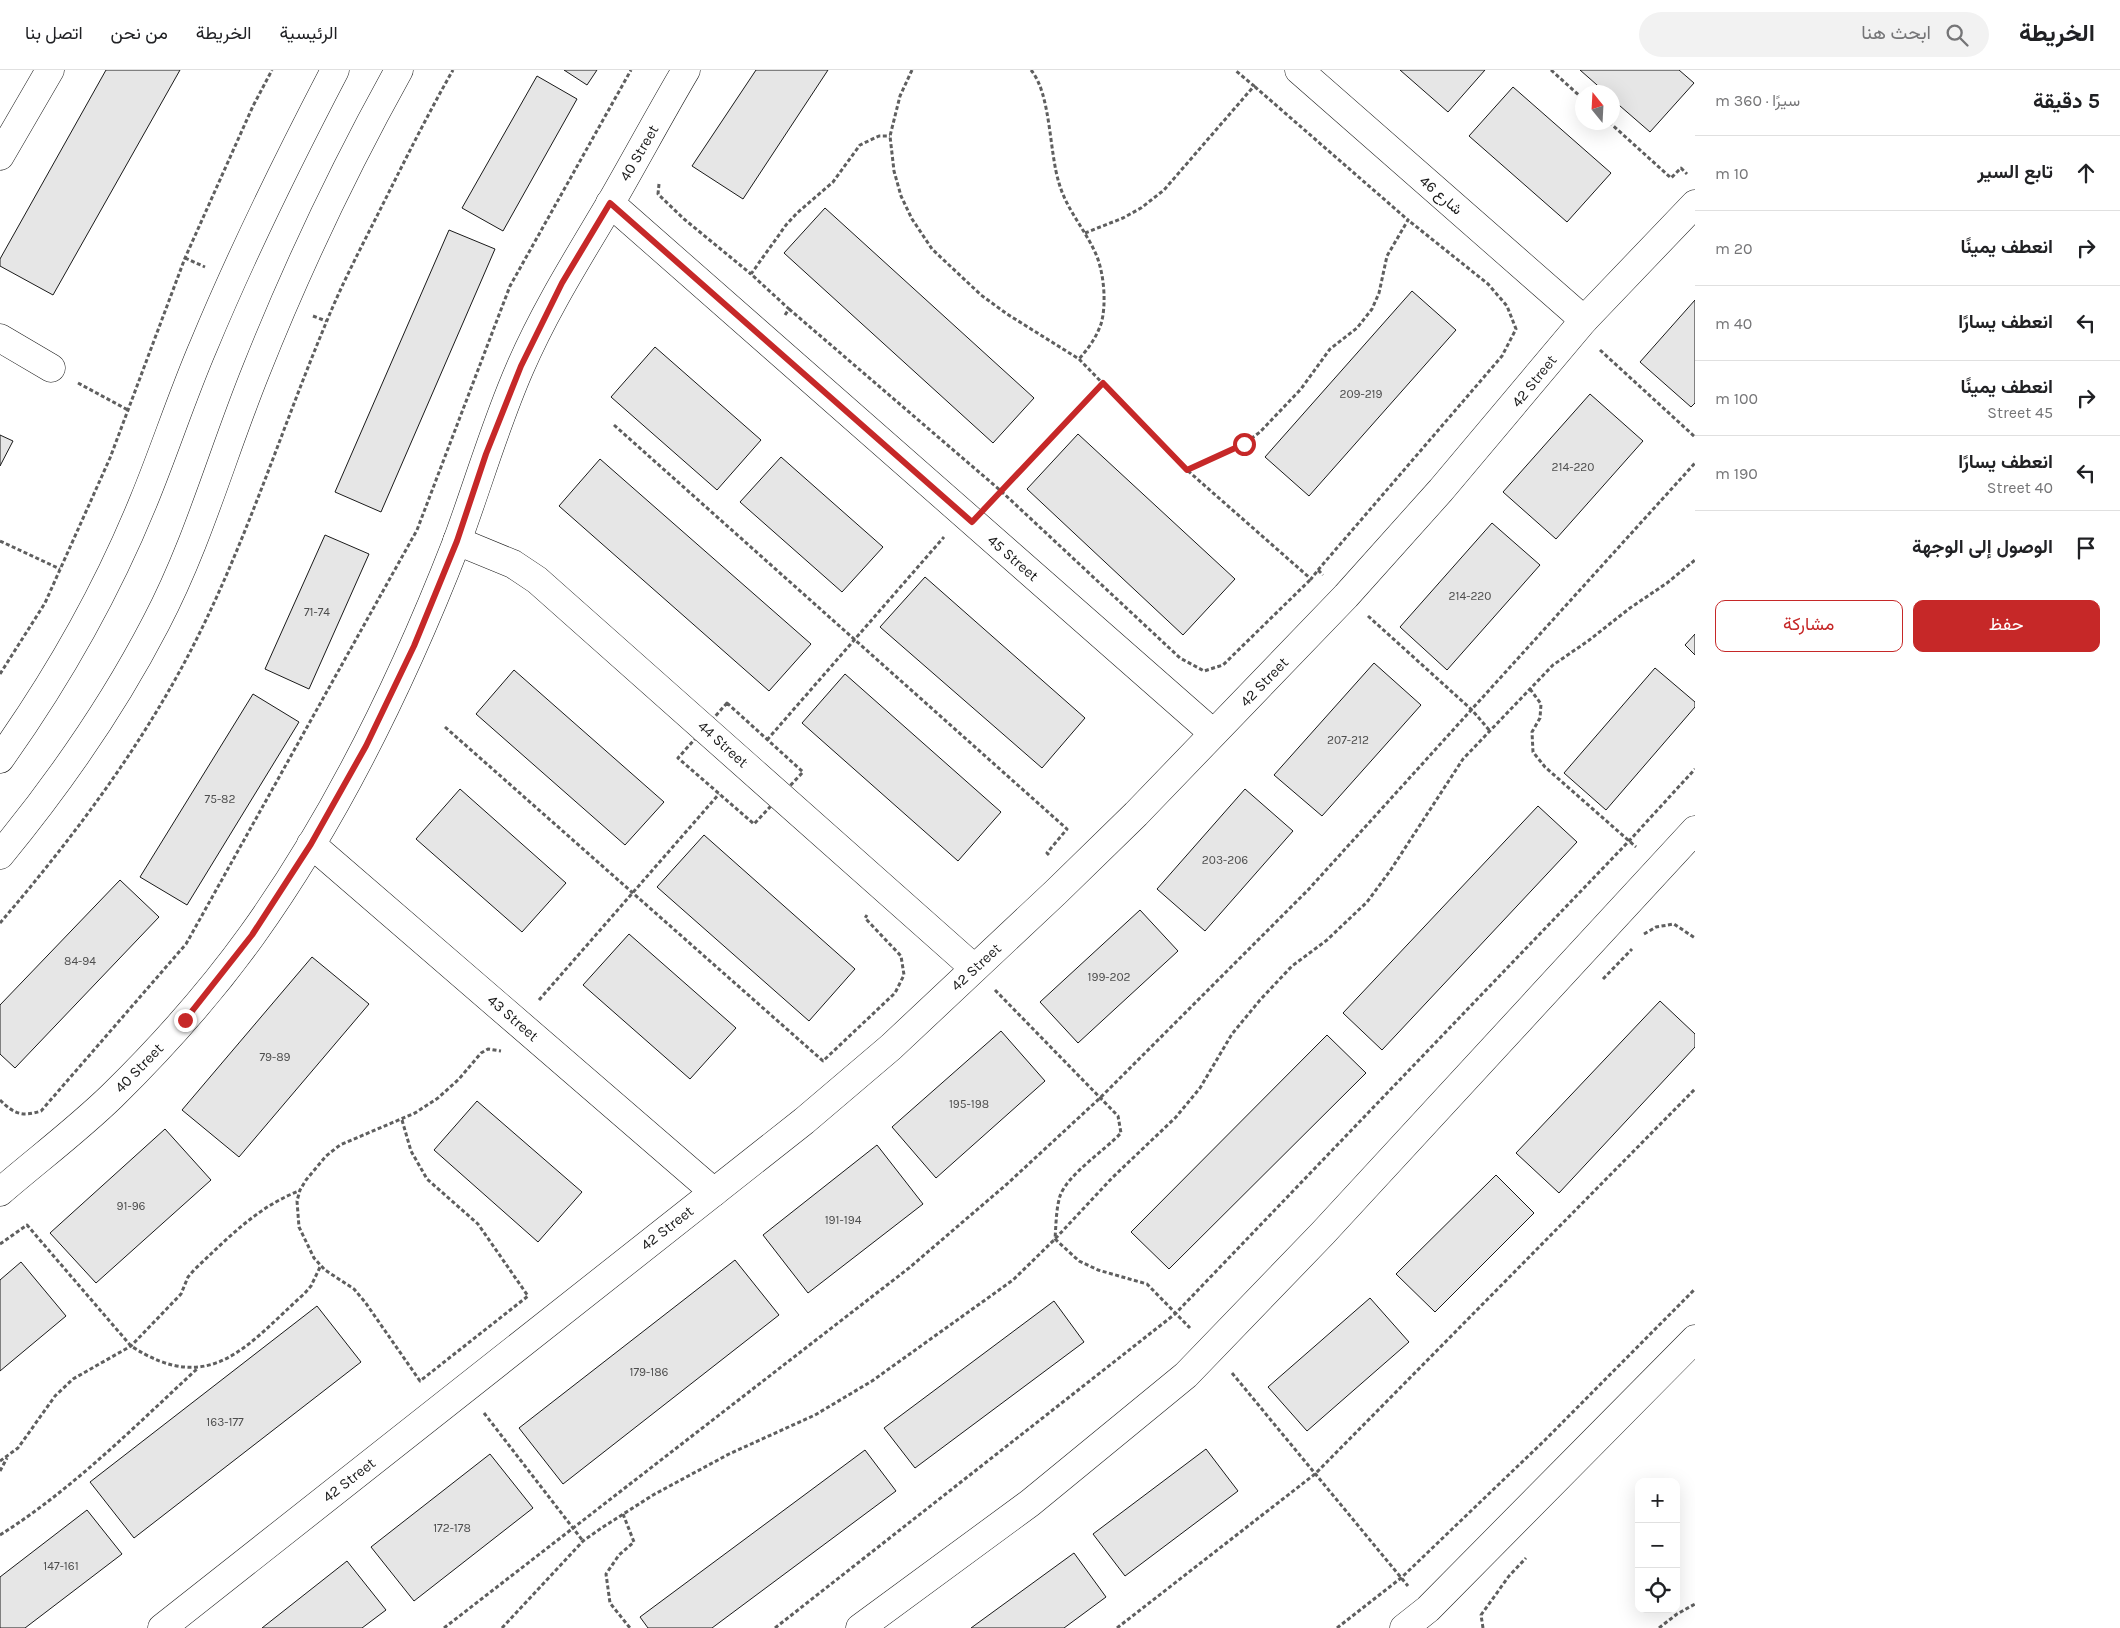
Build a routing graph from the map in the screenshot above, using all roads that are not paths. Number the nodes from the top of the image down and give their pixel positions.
1 (50, 70) edge
2 (335, 70) edge
3 (399, 70) edge
4 (686, 70) edge
5 (1299, 70) edge
6 (0, 156) edge
7 (610, 203) junction
8 (1695, 204) edge
9 (1580, 324) junction
10 (0, 338) edge
11 (51, 368) road end
12 (457, 541) junction
13 (1213, 733) junction
14 (0, 759) edge
15 (311, 844) junction
16 (1689, 848) edge
17 (0, 855) edge
18 (974, 968) junction
19 (4, 1181) edge
20 (714, 1192) junction
21 (1695, 1339) edge
22 (1435, 1619) edge
23 (162, 1628) edge
24 (860, 1628) edge
25 (1404, 1628) edge

1 - 6 street
2 - 14 street
3 - 17 street
4 - 7 street, 40 Street
5 - 9 street, شارع 46
7 - 12 street, 40 Street
7 - 13 street, 45 Street
8 - 9 street, 42 Street
9 - 13 street, 42 Street
10 - 11 street
12 - 15 street, 40 Street
12 - 18 street, 44 Street
13 - 18 street, 42 Street
15 - 19 street, 40 Street
15 - 20 street, 43 Street
16 - 24 street
18 - 20 street, 42 Street
20 - 23 street, 42 Street
21 - 22 street
22 - 25 street

